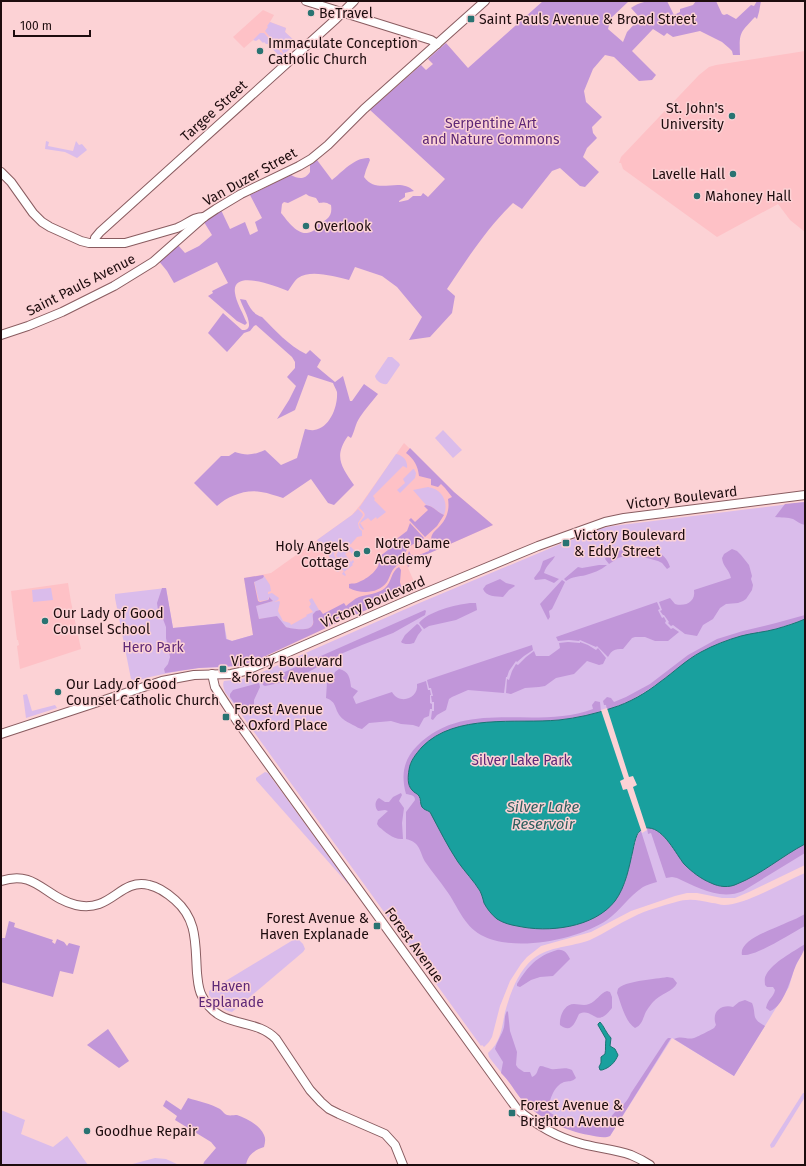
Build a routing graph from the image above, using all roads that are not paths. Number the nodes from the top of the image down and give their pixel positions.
1 (306, 1) edge
2 (354, 1) edge
3 (485, 1) edge
4 (343, 12) junction
5 (438, 44) junction
6 (1, 172) edge
7 (204, 217) junction
8 (94, 243) junction
9 (1, 335) edge
10 (805, 495) edge
11 (212, 674) junction
12 (1, 734) edge
13 (1, 881) edge
14 (403, 1165) edge
15 (650, 1165) edge

1 - 4 main road
2 - 4 main road, Targee Street
3 - 5 main road, Van Duzer Street
4 - 5 main road
4 - 8 main road, Targee Street
5 - 7 main road, Van Duzer Street
6 - 8 main road, Van Duzer Street
7 - 8 main road, Van Duzer Street
7 - 9 main road, Saint Pauls Avenue
10 - 11 main road, Victory Boulevard
11 - 12 main road, Victory Boulevard
11 - 15 main road, Forest Avenue
13 - 14 main road

